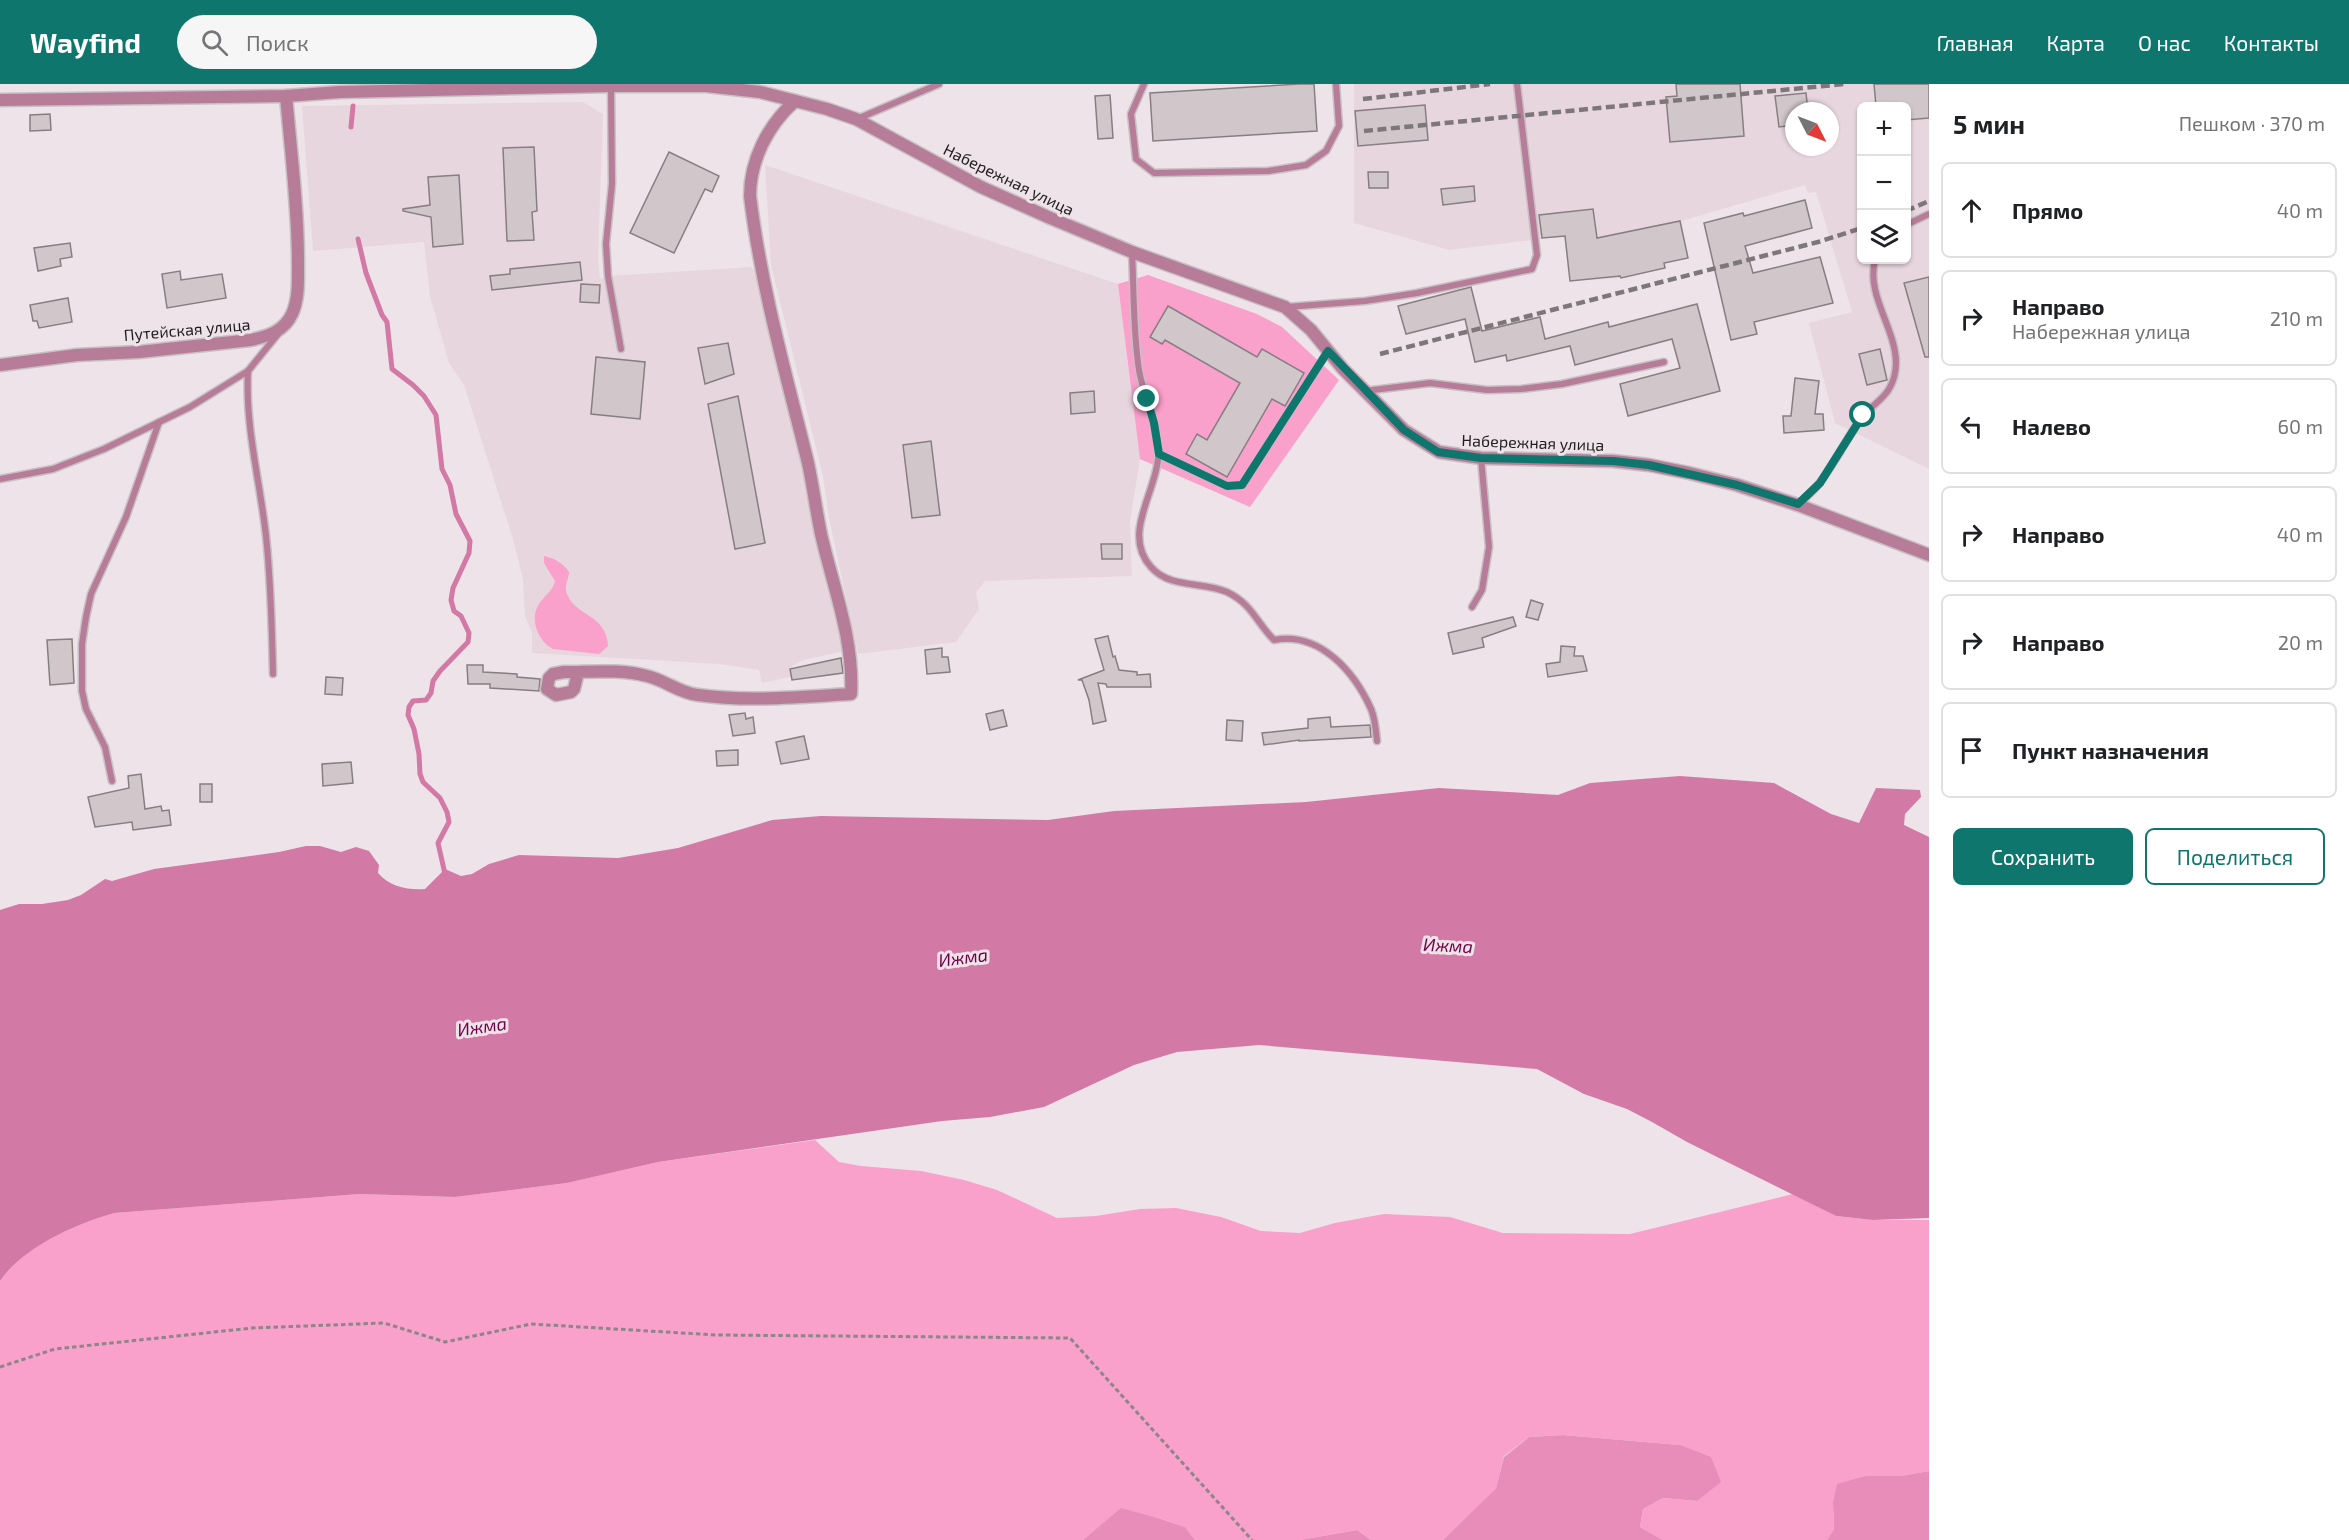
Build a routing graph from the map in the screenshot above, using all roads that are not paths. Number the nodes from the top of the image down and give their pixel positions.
1 (939, 84) edge
2 (1144, 84) edge
3 (1336, 84) edge
4 (1517, 84) edge
5 (611, 86) junction
6 (286, 96) junction
7 (0, 99) edge
8 (795, 101) junction
9 (856, 119) junction
10 (1929, 214) edge
11 (1911, 223) edge
12 (1132, 252) junction
13 (1874, 264) edge
14 (1285, 307) junction
15 (284, 327) junction
16 (621, 349) dead end
17 (1328, 351) junction
18 (1664, 362) dead end
19 (0, 365) edge
20 (248, 371) junction
21 (1365, 391) junction
22 (159, 422) junction
23 (1159, 454) junction
24 (1481, 458) junction
25 (0, 478) edge
26 (1798, 504) junction
27 (1929, 555) edge
28 (1472, 607) dead end
29 (578, 672) dead end
30 (273, 674) dead end
31 (1377, 741) dead end
32 (112, 781) dead end

1 - 9 lane
2 - 3 lane
4 - 14 lane
5 - 6 street, Набережная улица
5 - 8 street, Набережная улица
5 - 16 lane
6 - 7 street, Набережная улица
6 - 15 street
8 - 9 street, Набережная улица
8 - 29 street
9 - 12 street, Набережная улица
10 - 11 lane
12 - 14 street, Набережная улица
12 - 23 lane
13 - 26 lane
14 - 17 street, Набережная улица
15 - 19 street, Путейская улица
15 - 20 lane
17 - 21 street, Набережная улица
17 - 23 lane
18 - 21 lane
20 - 22 lane
20 - 30 lane
21 - 24 street, Набережная улица
22 - 25 lane
22 - 32 lane
23 - 31 lane
24 - 26 street, Набережная улица
24 - 28 lane
26 - 27 street, Набережная улица

